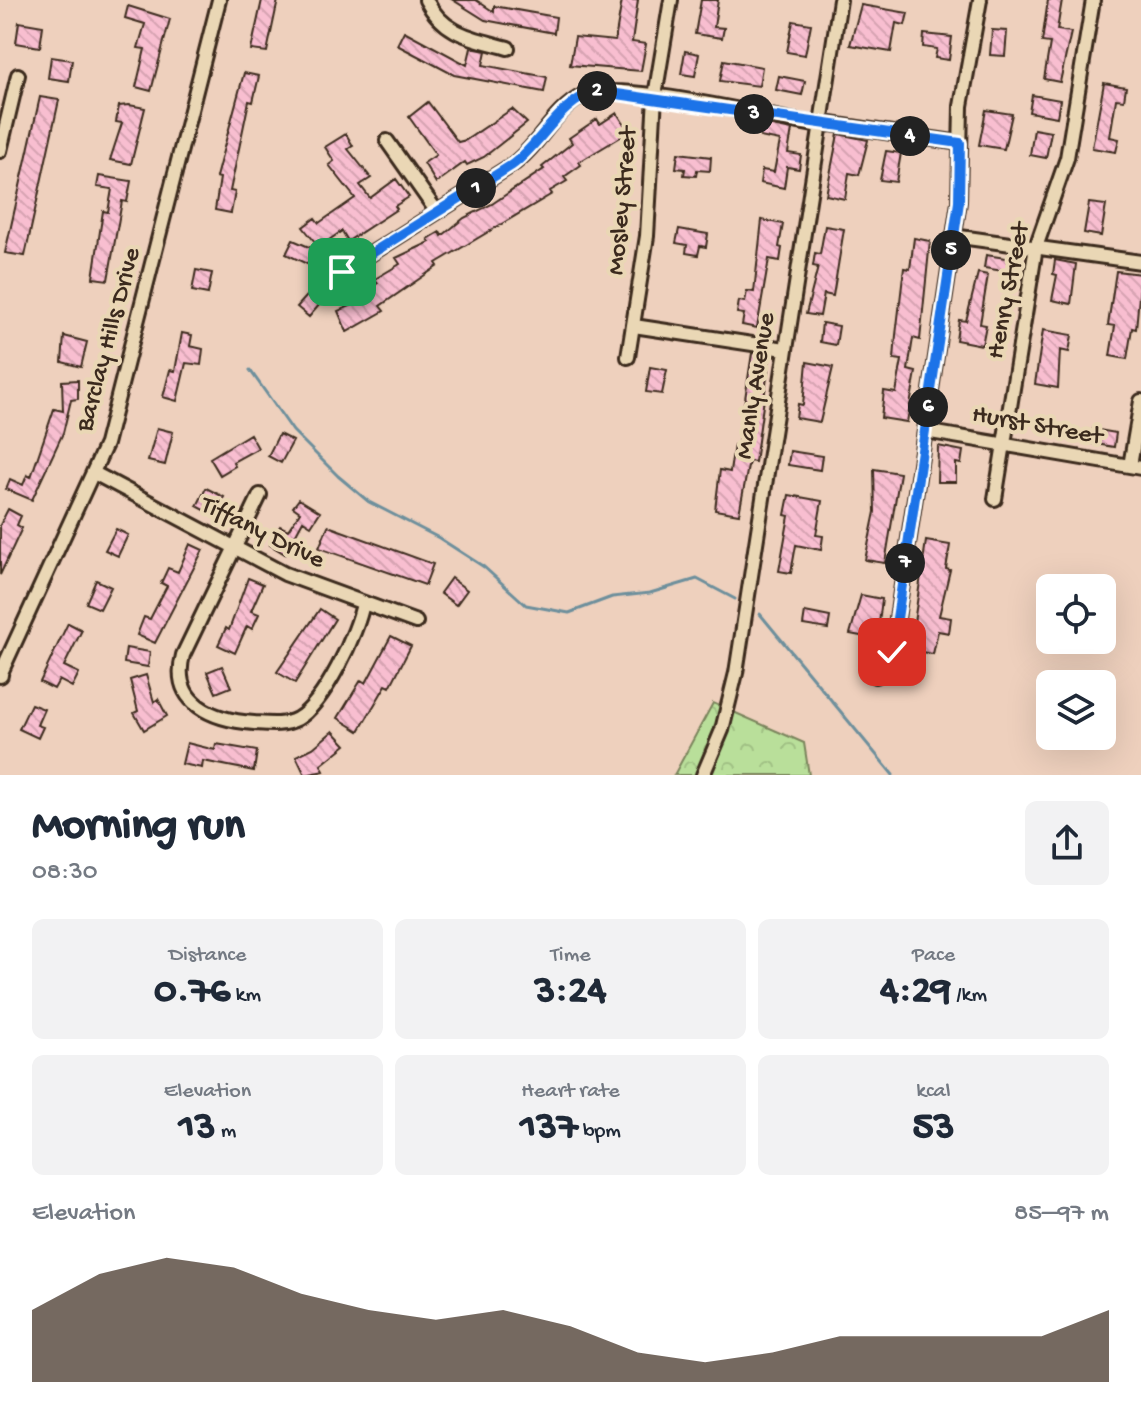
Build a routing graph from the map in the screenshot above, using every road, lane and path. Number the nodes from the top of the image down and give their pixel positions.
1 (219, 0) edge
2 (426, 0) edge
3 (671, 0) edge
4 (840, 0) edge
5 (980, 0) edge
6 (1093, 0) edge
7 (508, 48) dead end
8 (18, 75) dead end
9 (655, 96) junction
10 (819, 126) junction
11 (387, 141) dead end
12 (960, 143) junction
13 (0, 151) edge
14 (437, 212) junction
15 (953, 236) junction
16 (1036, 247) junction
17 (1141, 262) edge
18 (342, 272) dead end
19 (634, 326) junction
20 (785, 349) junction
21 (628, 357) dead end
22 (1141, 401) edge
23 (925, 431) junction
24 (1005, 444) junction
25 (1136, 467) edge
26 (94, 473) junction
27 (260, 495) dead end
28 (995, 499) dead end
29 (234, 548) junction
30 (363, 603) junction
31 (416, 622) dead end
32 (0, 675) edge
33 (875, 676) dead end
34 (703, 775) edge

1 - 26 street, Barclay Hills Drive
2 - 7 street
3 - 9 street, Mosley Street
4 - 10 street, Manly Avenue
5 - 12 street
6 - 16 street, Henry Street
8 - 13 street
9 - 10 street
9 - 14 street
9 - 19 street, Mosley Street
10 - 12 street
10 - 20 street, Manly Avenue
11 - 14 street
12 - 15 street
14 - 18 street
15 - 16 street
15 - 23 street
16 - 17 street
16 - 24 street, Henry Street
19 - 20 street
19 - 21 street, Mosley Street
20 - 34 street, Manly Avenue
22 - 25 street
23 - 24 street, Hurst Street
23 - 33 street
24 - 25 street, Hurst Street
24 - 28 street, Henry Street
26 - 29 street, Tiffany Drive
26 - 32 street, Barclay Hills Drive
27 - 29 street
29 - 30 street, Tiffany Drive
29 - 30 street
30 - 31 street, Tiffany Drive

